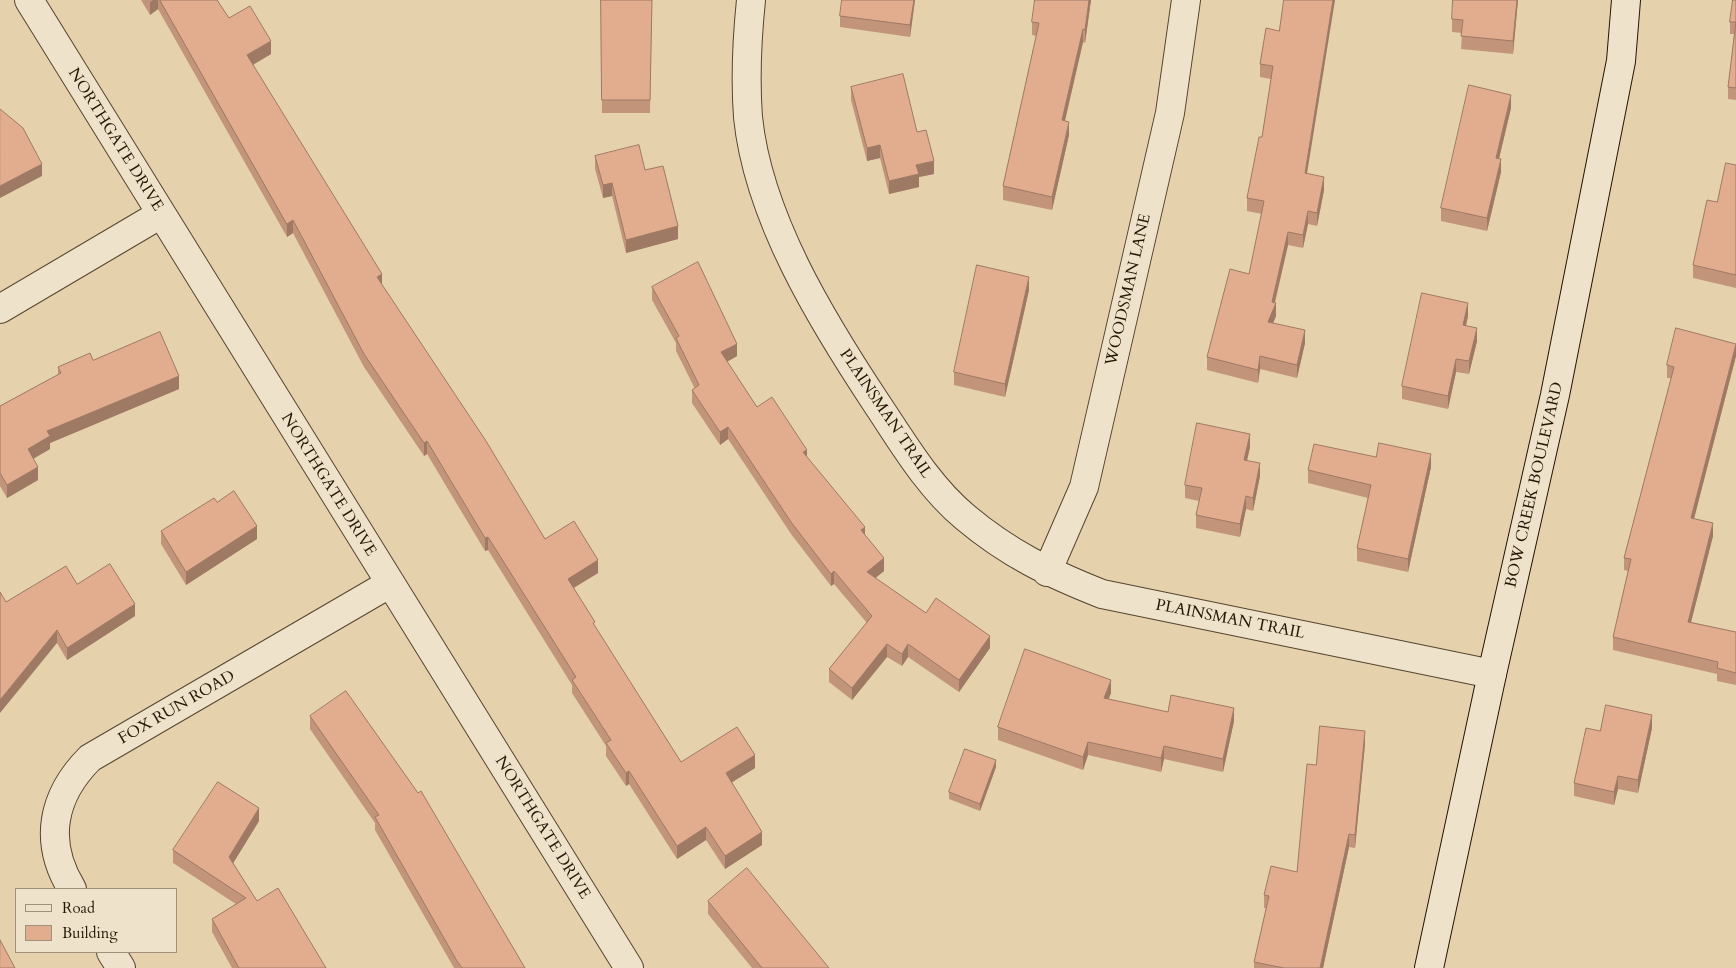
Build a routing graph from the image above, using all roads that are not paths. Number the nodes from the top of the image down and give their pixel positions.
1 (29, 0) edge
2 (751, 0) edge
3 (1186, 0) edge
4 (1626, 0) edge
5 (160, 214) junction
6 (0, 308) edge
7 (1047, 572) junction
8 (389, 584) junction
9 (1492, 674) junction
10 (72, 888) edge
11 (112, 953) edge
12 (121, 968) edge
13 (629, 968) edge
14 (1429, 968) edge

1 - 5 street, NORTHGATE DRIVE
2 - 7 street, PLAINSMAN TRAIL
3 - 7 street, WOODSMAN LANE
4 - 9 street, BOW CREEK BOULEVARD
5 - 6 street
5 - 8 street, NORTHGATE DRIVE
7 - 9 street, PLAINSMAN TRAIL
8 - 10 street, FOX RUN ROAD
8 - 13 street, NORTHGATE DRIVE
9 - 14 street, BOW CREEK BOULEVARD
11 - 12 street

